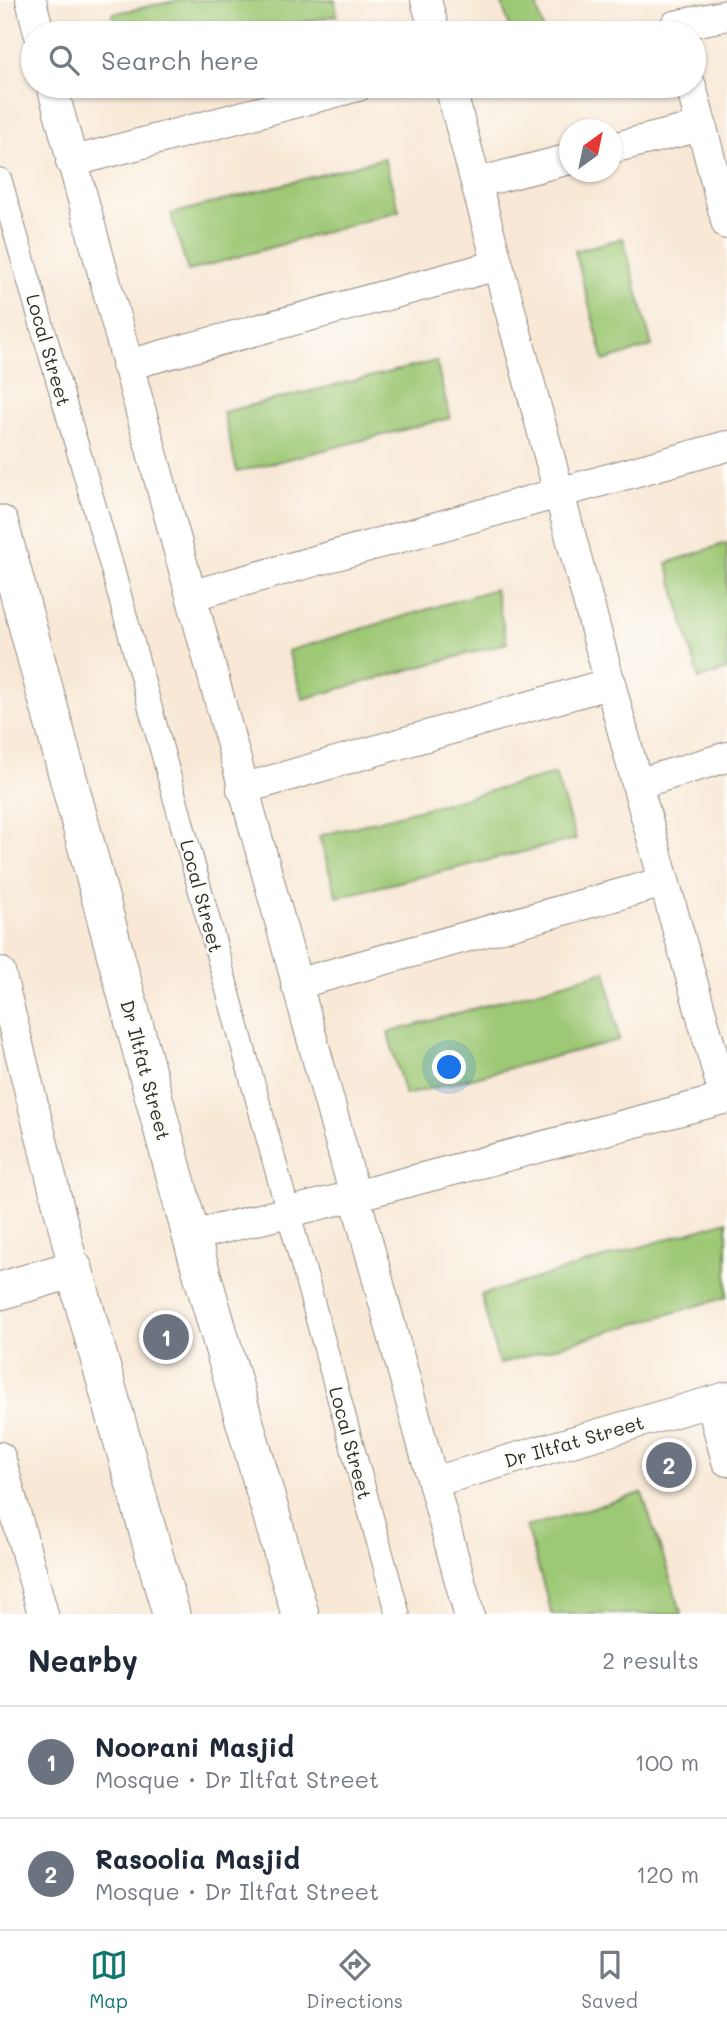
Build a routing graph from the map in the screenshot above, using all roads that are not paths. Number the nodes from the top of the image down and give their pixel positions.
1 (31, 0) edge
2 (426, 0) edge
3 (727, 15) edge
4 (674, 20) edge
5 (36, 21) edge
6 (432, 21) edge
7 (55, 98) edge
8 (313, 98) edge
9 (453, 98) edge
10 (696, 98) edge
11 (712, 139) edge
12 (622, 147) edge
13 (72, 162) junction
14 (559, 162) edge
15 (0, 180) edge
16 (476, 183) junction
17 (727, 224) edge
18 (498, 265) junction
19 (127, 365) junction
20 (727, 446) edge
21 (559, 492) junction
22 (0, 524) edge
23 (193, 595) junction
24 (611, 683) junction
25 (727, 757) edge
26 (638, 784) junction
27 (242, 789) junction
28 (664, 882) junction
29 (0, 972) edge
30 (296, 984) junction
31 (726, 1098) edge
32 (354, 1196) junction
33 (288, 1212) junction
34 (191, 1236) junction
35 (74, 1269) junction
36 (0, 1291) edge
37 (719, 1400) edge
38 (0, 1457) edge
39 (727, 1461) edge
40 (433, 1482) junction
41 (43, 1614) edge
42 (171, 1614) edge
43 (300, 1614) edge
44 (398, 1614) edge
45 (469, 1614) edge

1 - 5 street
2 - 6 street
3 - 4 street
7 - 13 street
8 - 13 street
9 - 16 street
10 - 11 street
11 - 12 street
11 - 17 street
13 - 19 street
14 - 16 street
15 - 33 street, Local Street
16 - 18 street
18 - 19 street
18 - 21 street
19 - 23 street
20 - 21 street
21 - 23 street
21 - 24 street
22 - 34 street, Dr Iltfat Street
23 - 27 street
24 - 26 street
24 - 27 street
25 - 26 street
26 - 28 street
27 - 30 street
28 - 30 street
28 - 31 street
29 - 35 street
30 - 32 street
31 - 32 street
32 - 33 street
32 - 40 street
33 - 34 street
33 - 44 street, Local Street
34 - 43 street, Dr Iltfat Street
35 - 36 street
35 - 42 street
37 - 39 street
37 - 40 street, Dr Iltfat Street
38 - 41 street
40 - 45 street

